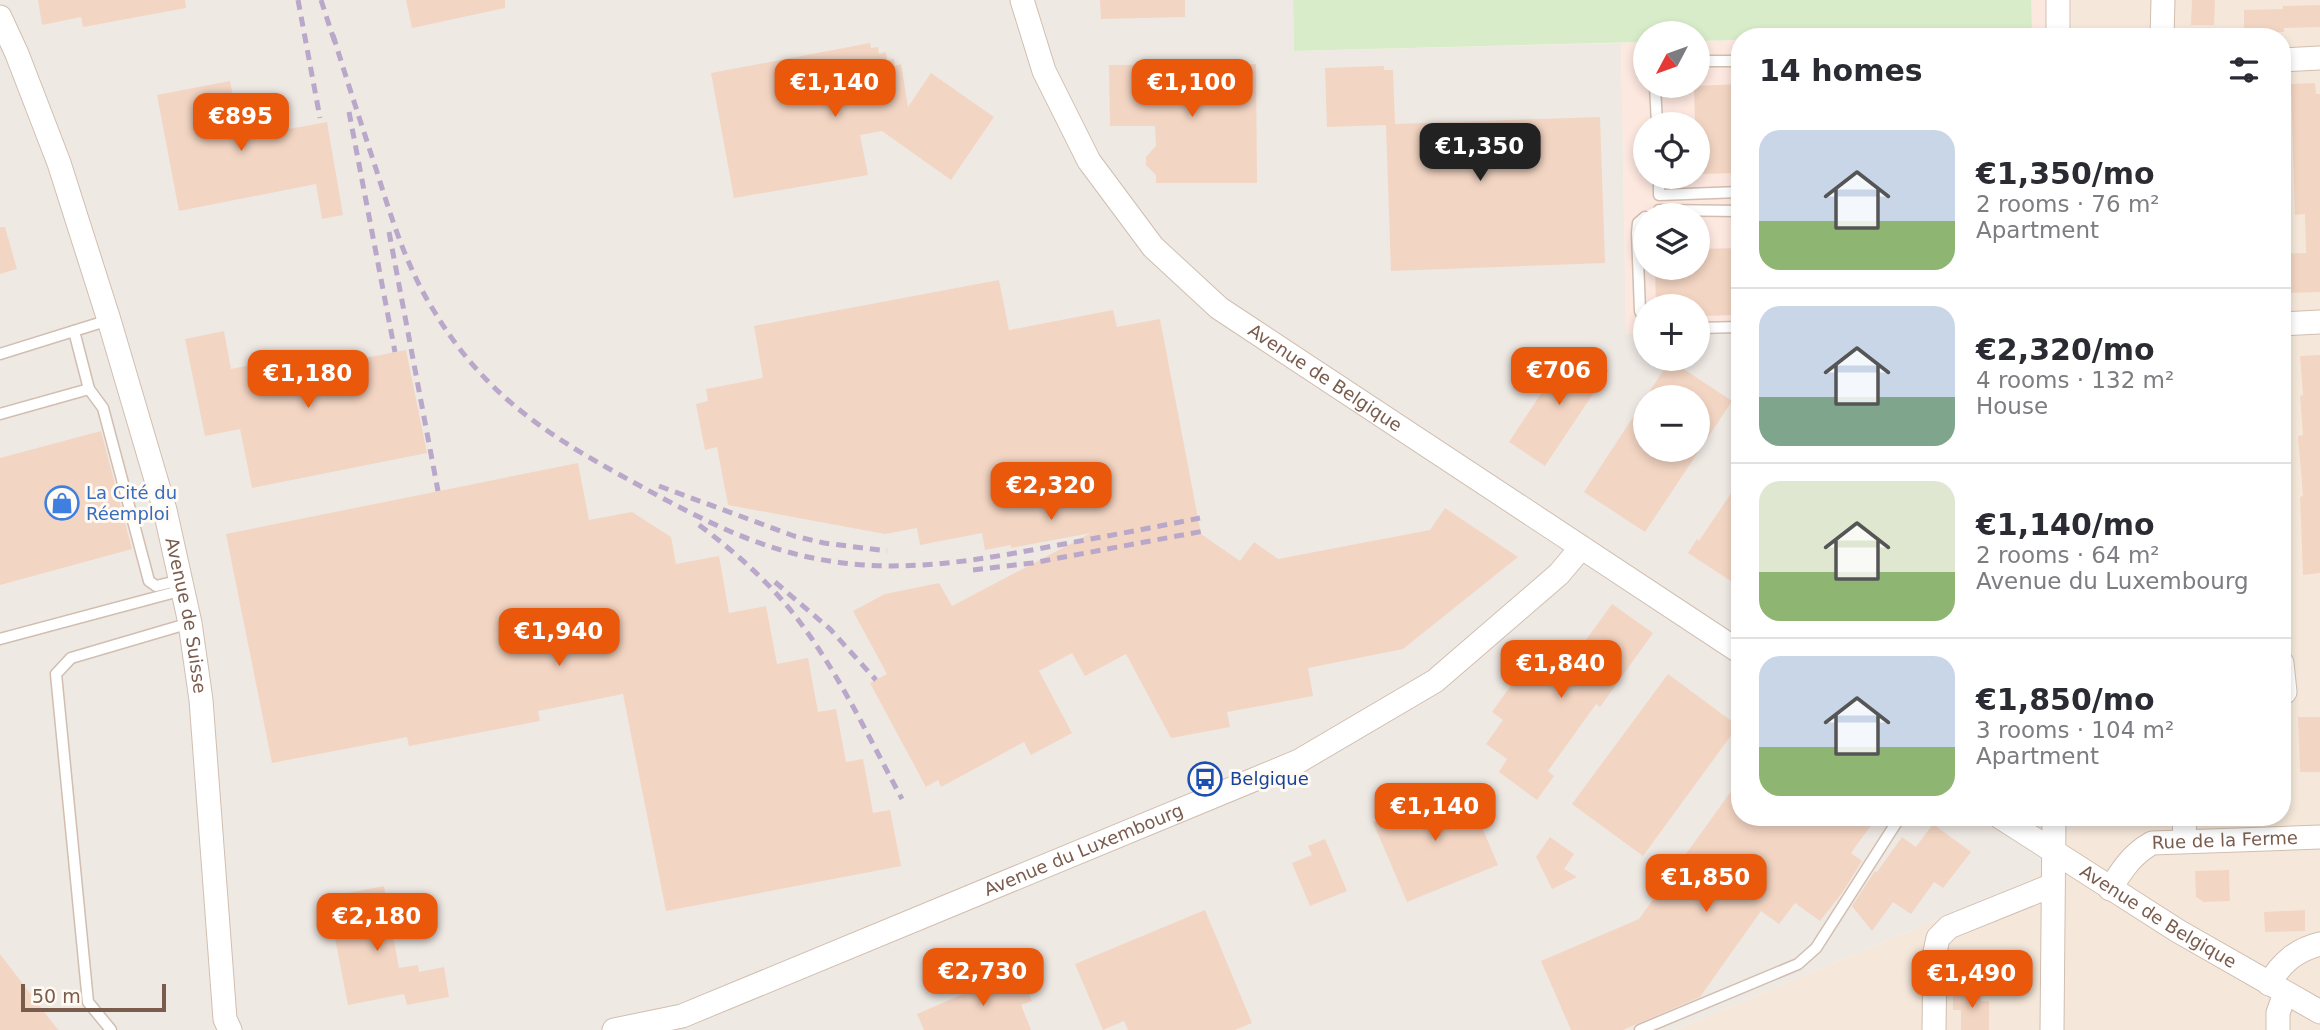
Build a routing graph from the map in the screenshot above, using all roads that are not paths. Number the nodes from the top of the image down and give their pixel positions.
1 (1022, 0) edge
2 (2059, 0) edge
3 (2163, 0) edge
4 (0, 17) edge
5 (2058, 28) edge
6 (2162, 28) edge
7 (2320, 58) edge
8 (2291, 60) edge
9 (1710, 61) edge
10 (1731, 61) edge
11 (1659, 189) edge
12 (1731, 192) edge
13 (1659, 195) junction
14 (1656, 203) edge
15 (1731, 211) edge
16 (1710, 212) edge
17 (109, 320) junction
18 (2320, 322) edge
19 (2291, 324) edge
20 (1731, 327) edge
21 (1710, 328) edge
22 (74, 331) junction
23 (0, 354) edge
24 (89, 389) junction
25 (0, 414) edge
26 (1580, 549) junction
27 (182, 585) junction
28 (190, 623) junction
29 (0, 639) edge
30 (1731, 646) edge
31 (1894, 826) edge
32 (2014, 826) edge
33 (2054, 826) edge
34 (2184, 826) edge
35 (2320, 837) edge
36 (2185, 840) junction
37 (2055, 852) junction
38 (2053, 885) junction
39 (2110, 890) junction
40 (2320, 944) edge
41 (2277, 988) junction
42 (2320, 1012) edge
43 (111, 1030) edge
44 (230, 1030) edge
45 (614, 1030) edge
46 (1640, 1030) edge
47 (1934, 1030) edge
48 (2052, 1030) edge
49 (2278, 1030) edge

1 - 26 street, Avenue de Belgique
2 - 5 street
3 - 6 street
4 - 17 street, Avenue de Suisse
7 - 8 street
9 - 10 lane
11 - 13 lane
12 - 13 lane
13 - 14 lane
15 - 16 lane
17 - 22 lane
17 - 27 street, Avenue de Suisse
18 - 19 street
20 - 21 lane
22 - 23 lane
22 - 24 lane
24 - 25 lane
24 - 27 lane
26 - 30 street, Avenue de Belgique
26 - 45 street, Avenue du Luxembourg
27 - 28 street, Avenue de Suisse
27 - 29 lane
28 - 43 lane
28 - 44 street, Avenue de Suisse
31 - 46 lane
32 - 37 street, Avenue de Belgique
33 - 37 street
34 - 36 street
35 - 36 street, Rue de la Ferme
36 - 39 street, Rue de la Ferme
37 - 38 street
37 - 39 street, Avenue de Belgique
38 - 47 street
38 - 48 street
39 - 41 street, Avenue de Belgique
40 - 41 street
41 - 42 street, Avenue de Belgique
41 - 49 street

